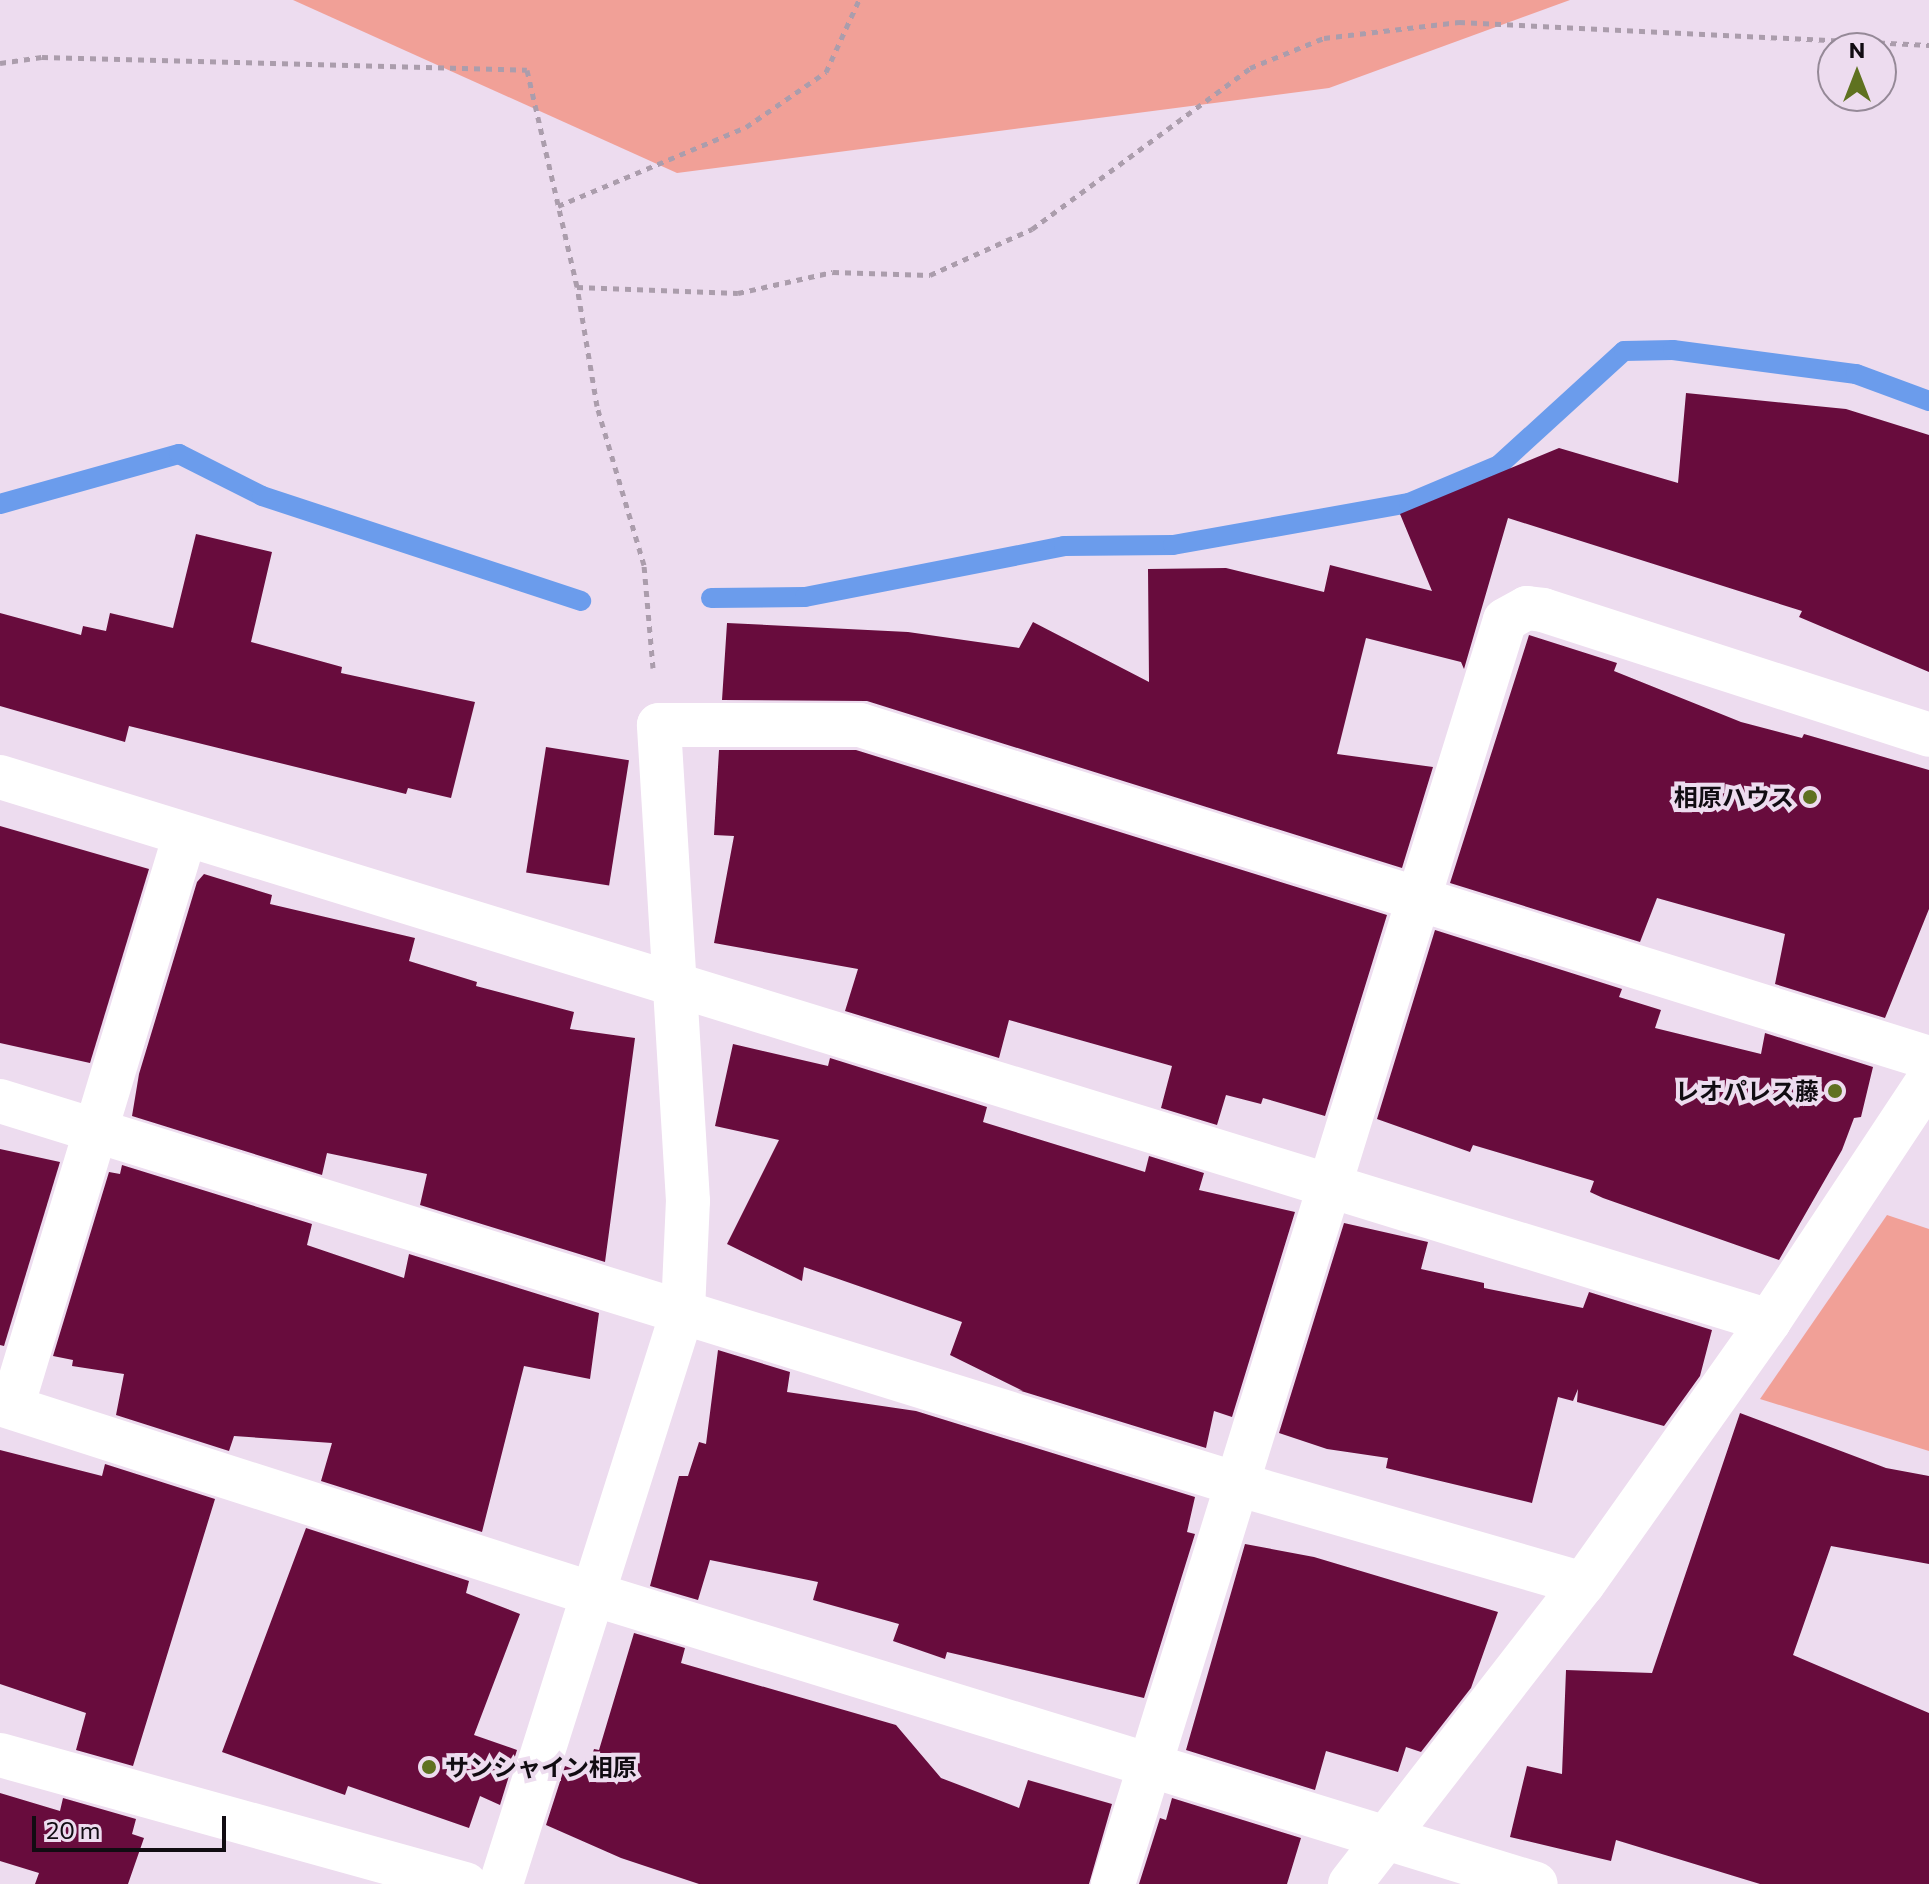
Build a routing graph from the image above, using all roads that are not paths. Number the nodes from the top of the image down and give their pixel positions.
1 (1929, 735) edge
2 (0, 777) edge
3 (185, 835) junction
4 (1417, 898) junction
5 (678, 986) junction
6 (1929, 1058) edge
7 (1929, 1079) edge
8 (0, 1101) edge
9 (98, 1131) junction
10 (1328, 1187) junction
11 (683, 1310) junction
12 (1769, 1321) junction
13 (6, 1406) edge
14 (1237, 1484) junction
15 (1583, 1584) junction
16 (596, 1595) junction
17 (0, 1755) edge
18 (1151, 1765) junction
19 (1384, 1836) junction
20 (465, 1884) edge
21 (501, 1884) edge
22 (1113, 1884) edge
23 (1350, 1884) edge
24 (1536, 1884) edge

1 - 4 street
2 - 3 street
3 - 5 street
3 - 9 street
4 - 5 street
4 - 6 street
4 - 10 street
5 - 10 street
5 - 11 street
7 - 12 street
8 - 9 street
9 - 11 street
9 - 13 street
10 - 12 street
10 - 14 street
11 - 14 street
11 - 16 street
12 - 15 street
13 - 16 street
14 - 15 street
14 - 18 street
15 - 19 street
16 - 18 street
16 - 21 street
17 - 20 street
18 - 19 street
18 - 22 street
19 - 23 street
19 - 24 street

